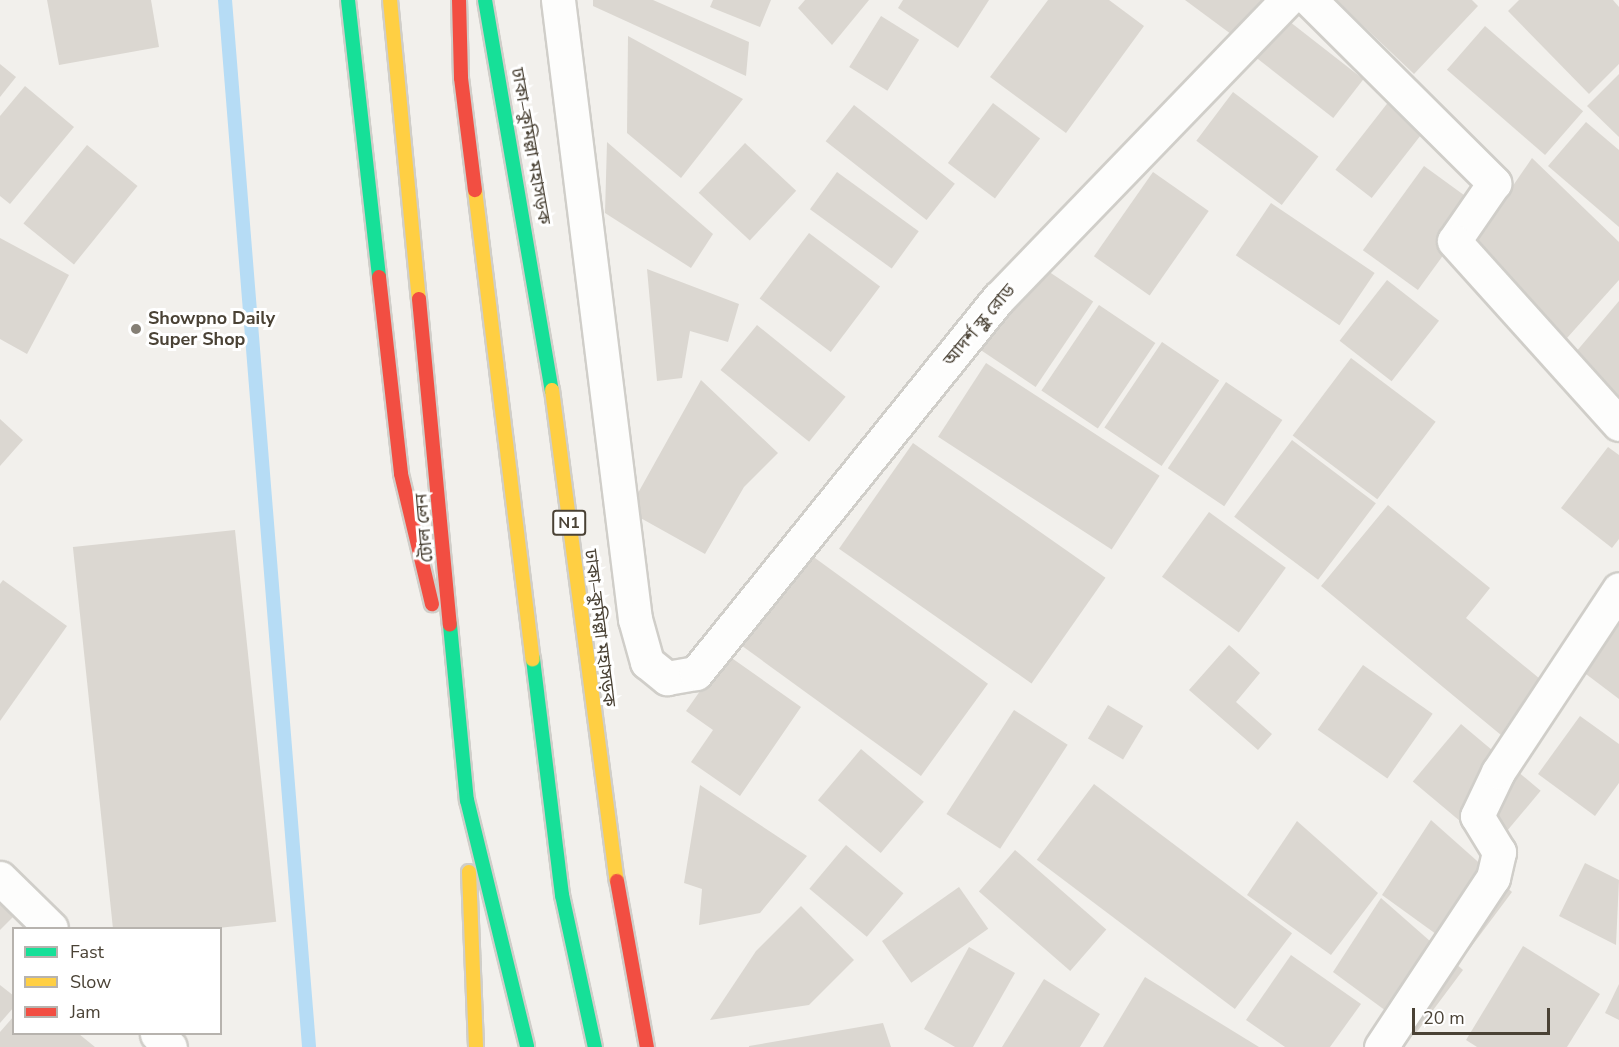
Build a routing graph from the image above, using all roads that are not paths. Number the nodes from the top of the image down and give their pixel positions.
1 (348, 0) edge
2 (390, 0) edge
3 (459, 0) edge
4 (485, 0) edge
5 (558, 0) edge
6 (1287, 0) edge
7 (1310, 0) edge
8 (1619, 424) edge
9 (1619, 590) edge
10 (460, 722) junction
11 (466, 800) junction
12 (0, 878) edge
13 (50, 927) edge
14 (509, 972) junction
15 (158, 1035) edge
16 (171, 1047) edge
17 (461, 1047) edge
18 (476, 1047) edge
19 (512, 1047) edge
20 (527, 1047) edge
21 (595, 1047) edge
22 (647, 1047) edge
23 (1382, 1047) edge

1 - 10 main road
2 - 10 main road, টোল লেন
3 - 21 main road
4 - 22 main road, ঢাকা–কুমিল্লা মহাসড়ক / N1
5 - 6 street, আদর্শ স্কুল রোড
7 - 8 street
9 - 23 street
10 - 11 main road, টোল লেন
11 - 14 main road, টোল লেন
11 - 17 main road
11 - 18 main road
12 - 13 street
14 - 19 main road
14 - 20 main road, টোল লেন
15 - 16 street

